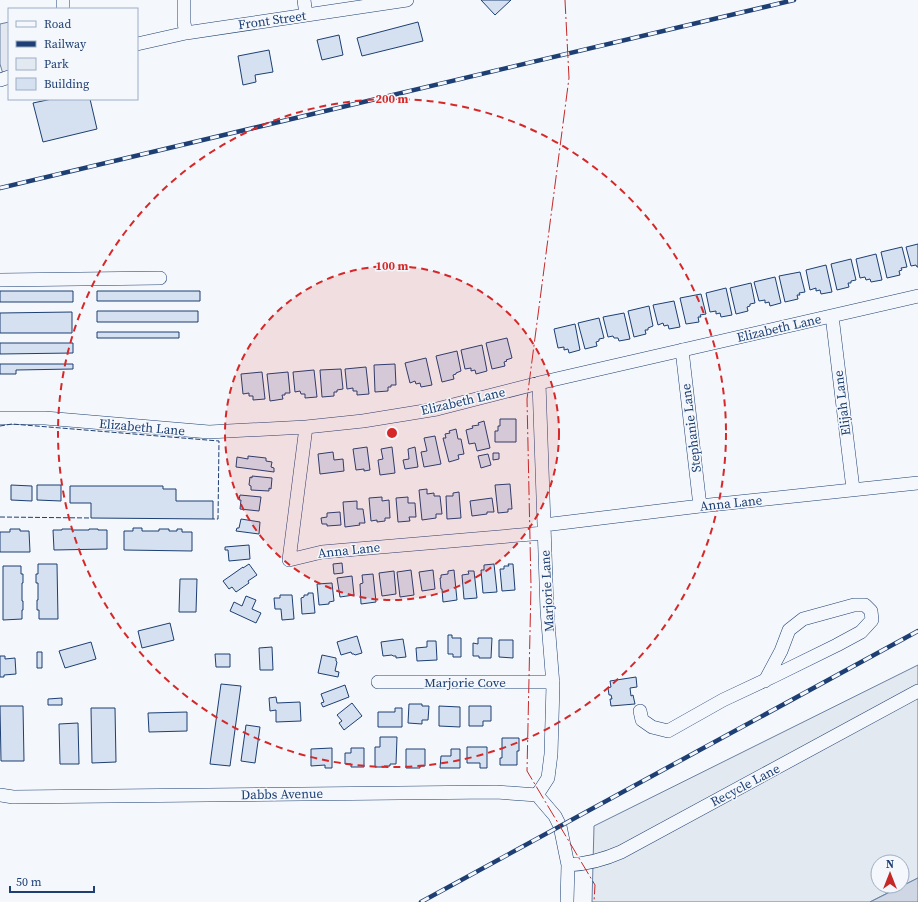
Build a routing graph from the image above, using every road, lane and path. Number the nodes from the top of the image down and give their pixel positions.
1 (184, 0) edge
2 (304, 0) edge
3 (408, 0) edge
4 (306, 15) junction
5 (186, 33) junction
6 (138, 44) edge
7 (160, 278) dead end
8 (0, 280) edge
9 (918, 296) edge
10 (832, 316) junction
11 (682, 350) junction
12 (539, 383) junction
13 (0, 418) edge
14 (306, 427) junction
15 (918, 483) edge
16 (853, 490) junction
17 (700, 506) junction
18 (544, 529) junction
19 (765, 681) junction
20 (378, 682) dead end
21 (553, 682) junction
22 (918, 691) edge
23 (640, 710) dead end
24 (0, 795) edge
25 (537, 795) junction
26 (568, 865) junction
27 (567, 902) edge

1 - 5 street
2 - 4 street
3 - 4 street, Front Street
4 - 5 street, Front Street
5 - 6 street, Front Street
7 - 8 street
9 - 10 street, Elizabeth Lane
10 - 11 street, Elizabeth Lane
10 - 16 street, Elijah Lane
11 - 12 street, Elizabeth Lane
11 - 17 street, Stephanie Lane
12 - 14 street, Elizabeth Lane
12 - 18 street, Marjorie Lane
13 - 14 street, Elizabeth Lane
14 - 18 street, Anna Lane
15 - 16 street, Anna Lane
16 - 17 street, Anna Lane
17 - 18 street, Anna Lane
18 - 21 street, Marjorie Lane
19 - 19 street
19 - 23 street
20 - 21 street, Marjorie Cove
21 - 25 street, Marjorie Lane
22 - 26 street, Recycle Lane
24 - 25 street, Dabbs Avenue
25 - 26 street
26 - 27 street

